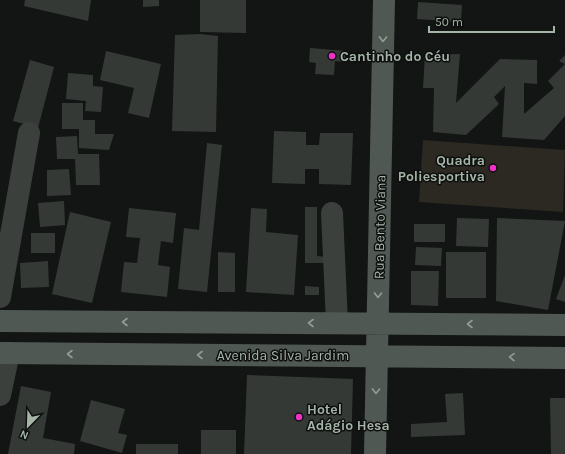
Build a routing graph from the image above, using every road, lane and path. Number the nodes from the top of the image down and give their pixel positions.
1 (384, 0) edge
2 (29, 133) dead end
3 (332, 213) dead end
4 (0, 297) edge
5 (0, 321) edge
6 (148, 322) junction
7 (337, 323) junction
8 (378, 324) junction
9 (565, 325) edge
10 (565, 343) edge
11 (5, 353) edge
12 (170, 355) junction
13 (377, 356) junction
14 (534, 358) junction
15 (565, 358) edge
16 (0, 395) edge
17 (375, 454) edge

1 -> 8 main road, Rua Bento Viana
2 - 4 street
3 - 7 street
6 -> 5 main road
7 -> 6 main road
6 - 12 main road
7 - 8 main road
9 -> 8 main road
8 - 13 main road, Rua Bento Viana
10 - 14 main road
12 -> 11 main road, Avenida Silva Jardim
11 - 16 street
13 -> 12 main road, Avenida Silva Jardim
14 -> 13 main road, Avenida Silva Jardim
13 -> 17 main road, Rua Bento Viana
14 - 15 main road, Avenida Silva Jardim

